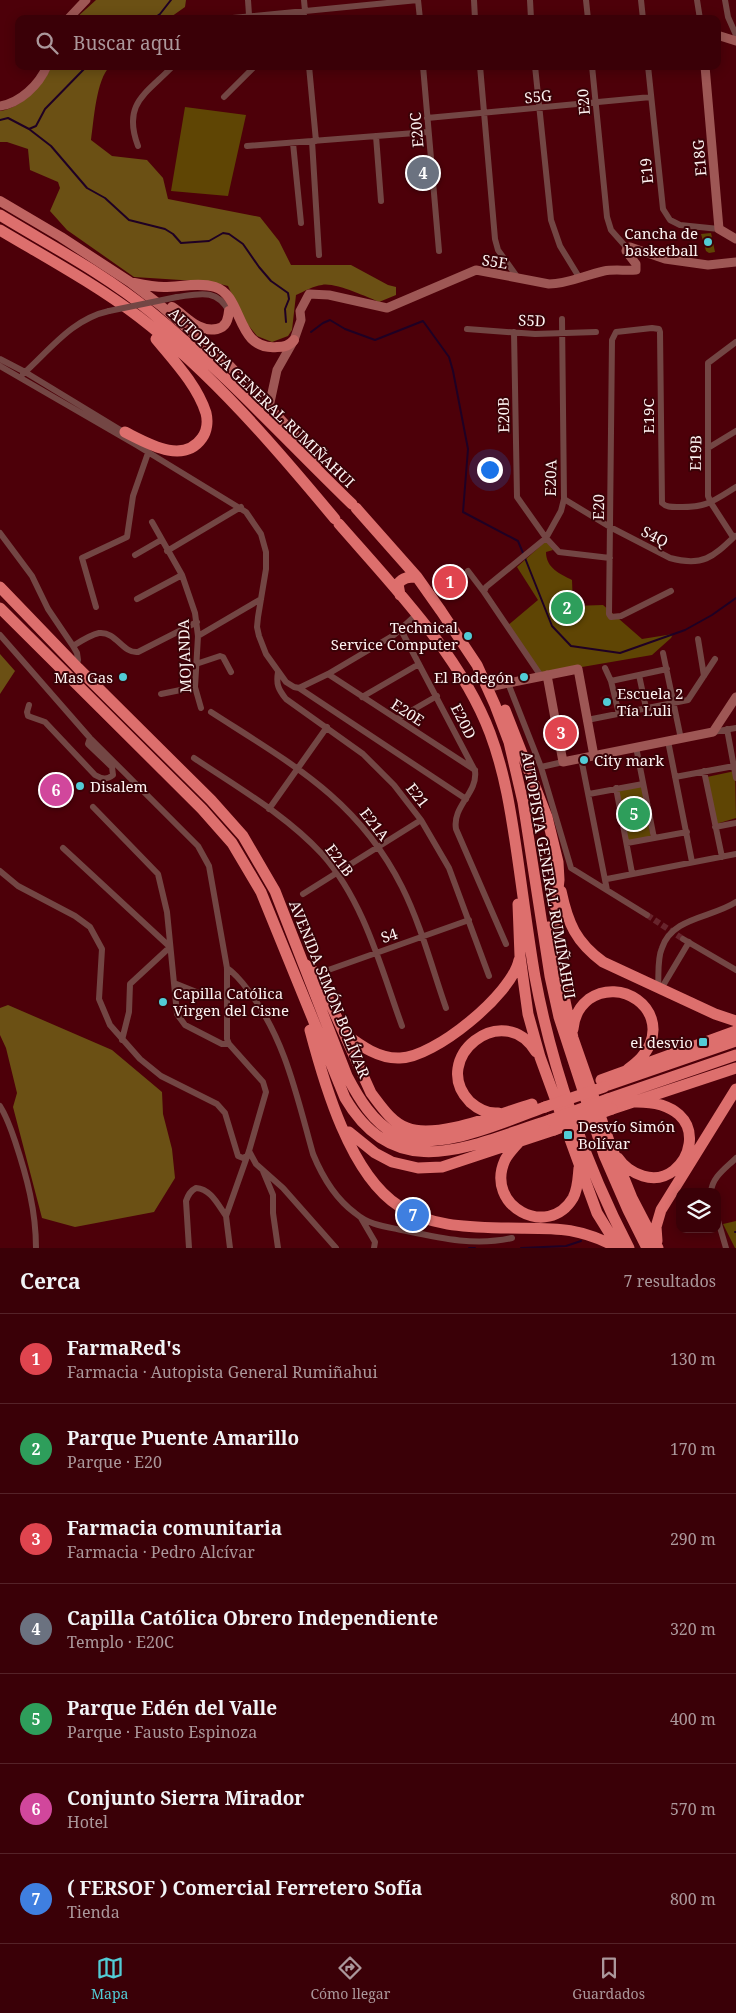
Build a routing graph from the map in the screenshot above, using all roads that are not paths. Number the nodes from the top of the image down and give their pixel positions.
1 (86, 0) edge
2 (248, 0) edge
3 (304, 0) edge
4 (418, 0) edge
5 (474, 0) edge
6 (530, 0) edge
7 (586, 0) edge
8 (641, 0) edge
9 (697, 0) edge
10 (725, 0) edge
11 (361, 2) edge
12 (305, 11) junction
13 (72, 15) edge
14 (249, 15) edge
15 (260, 15) edge
16 (304, 15) edge
17 (420, 15) edge
18 (475, 15) edge
19 (531, 15) edge
20 (588, 15) edge
21 (643, 15) edge
22 (699, 15) edge
23 (736, 35) edge
24 (721, 36) edge
25 (736, 41) edge
26 (45, 70) edge
27 (169, 70) edge
28 (251, 70) edge
29 (309, 70) edge
30 (423, 70) edge
31 (480, 70) edge
32 (535, 70) edge
33 (592, 70) edge
34 (648, 70) edge
35 (704, 70) edge
36 (224, 97) dead end
37 (651, 97) junction
38 (595, 102) junction
39 (0, 106) edge
40 (539, 108) junction
41 (484, 113) junction
42 (427, 118) junction
43 (428, 132) junction
44 (376, 136) junction
45 (314, 141) junction
46 (293, 143) junction
47 (138, 146) dead end
48 (247, 146) dead end
49 (0, 201) edge
50 (381, 202) dead end
51 (0, 215) edge
52 (301, 223) dead end
53 (719, 229) junction
54 (0, 230) edge
55 (736, 239) edge
56 (627, 248) junction
57 (439, 251) dead end
58 (319, 255) dead end
59 (736, 262) edge
60 (579, 277) junction
61 (518, 278) junction
62 (130, 282) junction
63 (160, 305) junction
64 (229, 311) junction
65 (140, 318) junction
66 (562, 319) dead end
67 (468, 329) dead end
68 (514, 332) junction
69 (596, 332) dead end
70 (616, 332) joint
71 (562, 333) junction
72 (294, 340) junction
73 (736, 342) edge
74 (288, 351) junction
75 (0, 359) edge
76 (0, 366) edge
77 (23, 374) junction
78 (269, 407) junction
79 (736, 431) edge
80 (125, 432) junction
81 (280, 432) junction
82 (268, 443) junction
83 (138, 446) junction
84 (708, 448) junction
85 (148, 453) junction
86 (326, 479) junction
87 (736, 487) edge
88 (564, 499) junction
89 (711, 504) junction
90 (240, 507) junction
91 (152, 522) dead end
92 (610, 527) junction
93 (0, 533) edge
94 (735, 536) edge
95 (545, 539) junction
96 (161, 540) junction
97 (167, 551) junction
98 (135, 555) dead end
99 (610, 558) junction
100 (468, 571) dead end
101 (182, 575) junction
102 (417, 578) junction
103 (0, 587) edge
104 (671, 591) dead end
105 (484, 592) junction
106 (400, 595) junction
107 (261, 599) junction
108 (137, 600) dead end
109 (96, 607) dead end
110 (0, 608) edge
111 (416, 615) junction
112 (197, 622) junction
113 (401, 630) junction
114 (0, 635) edge
115 (198, 636) junction
116 (698, 639) dead end
117 (73, 646) junction
118 (663, 653) dead end
119 (715, 659) dead end
120 (196, 664) junction
121 (419, 664) junction
122 (76, 666) junction
123 (605, 668) dead end
124 (667, 669) junction
125 (231, 672) dead end
126 (278, 672) junction
127 (328, 674) junction
128 (482, 674) junction
129 (544, 675) junction
130 (639, 675) junction
131 (704, 676) junction
132 (611, 681) junction
133 (508, 683) junction
134 (494, 686) junction
135 (195, 687) junction
136 (299, 688) junction
137 (161, 694) dead end
138 (437, 696) junction
139 (362, 697) junction
140 (736, 697) edge
141 (674, 703) junction
142 (29, 705) dead end
143 (201, 708) dead end
144 (646, 708) junction
145 (211, 712) dead end
146 (619, 714) junction
147 (397, 719) junction
148 (587, 720) junction
149 (327, 727) junction
150 (736, 728) edge
151 (727, 729) junction
152 (713, 732) junction
153 (90, 738) junction
154 (681, 739) junction
155 (668, 741) junction
156 (636, 747) junction
157 (594, 756) junction
158 (194, 758) dead end
159 (581, 758) junction
160 (563, 762) junction
161 (734, 766) junction
162 (541, 767) junction
163 (299, 769) junction
164 (476, 771) junction
165 (704, 771) junction
166 (675, 776) junction
167 (736, 778) edge
168 (643, 784) junction
169 (616, 788) junction
170 (589, 794) junction
171 (466, 798) junction
172 (92, 807) dead end
173 (270, 809) junction
174 (421, 820) junction
175 (736, 823) edge
176 (715, 827) junction
177 (686, 832) junction
178 (654, 838) junction
179 (627, 843) junction
180 (378, 846) junction
181 (63, 848) dead end
182 (736, 854) edge
183 (722, 857) junction
184 (692, 862) junction
185 (0, 871) edge
186 (336, 873) junction
187 (632, 873) junction
188 (606, 879) junction
189 (559, 880) junction
190 (522, 888) junction
191 (537, 888) junction
192 (607, 890) junction
193 (303, 894) dead end
194 (736, 902) edge
195 (647, 915) tunnel mouth
196 (470, 920) junction
197 (422, 937) junction
198 (553, 940) junction
199 (506, 944) dead end
200 (170, 948) junction
201 (376, 953) junction
202 (520, 956) junction
203 (304, 964) junction
204 (227, 968) junction
205 (736, 970) edge
206 (317, 974) junction
207 (489, 976) dead end
208 (296, 980) junction
209 (174, 983) junction
210 (659, 988) junction
211 (209, 997) dead end
212 (446, 1008) dead end
213 (736, 1021) edge
214 (402, 1026) dead end
215 (736, 1031) edge
216 (343, 1032) junction
217 (573, 1038) junction
218 (122, 1040) junction
219 (736, 1041) edge
220 (230, 1044) junction
221 (736, 1055) edge
222 (540, 1058) junction
223 (736, 1068) edge
224 (627, 1070) junction
225 (602, 1083) junction
226 (736, 1089) edge
227 (634, 1102) junction
228 (544, 1104) junction
229 (610, 1104) junction
230 (0, 1106) edge
231 (507, 1112) junction
232 (342, 1125) junction
233 (552, 1125) junction
234 (609, 1141) junction
235 (519, 1142) junction
236 (248, 1154) junction
237 (736, 1158) edge
238 (580, 1166) junction
239 (263, 1170) junction
240 (712, 1188) edge
241 (226, 1216) junction
242 (361, 1218) junction
243 (721, 1231) edge
244 (512, 1238) dead end
245 (329, 1245) edge
246 (36, 1248) edge
247 (188, 1248) edge
248 (230, 1248) edge
249 (278, 1248) edge
250 (336, 1248) edge
251 (374, 1248) edge
252 (618, 1248) edge
253 (629, 1248) edge
254 (654, 1248) edge
255 (726, 1248) edge

1 - 13 street
2 - 14 street
3 - 12 street
4 - 11 street
4 - 17 street
5 - 18 street
6 - 19 street
7 - 20 street
8 - 21 street
9 - 22 street
10 - 23 street
11 - 12 street
12 - 15 street
12 - 16 street
24 - 25 street
26 - 39 street
27 - 47 street
28 - 36 street
29 - 45 street
30 - 42 street, E20C
31 - 41 street
32 - 40 street
33 - 38 street, E20
34 - 37 street, E19
35 - 53 street, E18G
37 - 38 street, S5G
37 - 53 street, E19
38 - 40 street, S5G
38 - 56 street, E20
40 - 41 street, S5G
40 - 60 street
41 - 42 street, S5G
41 - 61 street
42 - 43 street, E20C
43 - 44 street
43 - 57 street, E20C
44 - 45 street
44 - 50 street
45 - 46 street
45 - 58 street
46 - 48 street
46 - 52 street
49 - 62 main road
51 - 81 highway, AUTOPISTA GENERAL RUMIÑAHUI
53 - 55 street
54 - 65 highway, AUTOPISTA GENERAL RUMIÑAHUI
56 - 59 street
56 - 60 street, S5E
60 - 61 street, S5E
61 - 72 street, S5E
62 - 63 main road
62 - 72 main road
63 - 64 main road
63 - 78 main road
64 - 74 main road
64 - 77 street, bridge
65 - 80 highway
65 - 82 highway, AUTOPISTA GENERAL RUMIÑAHUI
66 - 71 street, E20A
67 - 68 street, S5D
68 - 71 street, S5D
68 - 95 street, E20B
69 - 71 street, S5D
70 - 89 street, E19C
70 - 92 street, E20
71 - 88 street, E20A
72 - 74 street, S5E
73 - 84 street, E19B
74 - 78 street, S5E
75 - 77 street
76 - 77 street
77 - 80 street
77 - 83 street
78 - 86 main road
79 - 84 street
80 - 83 street
81 - 82 highway
81 - 86 highway, AUTOPISTA GENERAL RUMIÑAHUI
82 - 106 highway, AUTOPISTA GENERAL RUMIÑAHUI
83 - 85 street
84 - 89 street, E19B
85 - 90 street
85 - 109 street
86 - 102 highway, AUTOPISTA GENERAL RUMIÑAHUI
87 - 89 street
88 - 92 street, S4Q
88 - 95 street, E20A
89 - 94 street, E19B
90 - 97 street
90 - 107 street
91 - 96 street, MOJANDA
92 - 94 street, S4Q
92 - 99 street, E20
93 - 117 street
95 - 99 street, E20B
95 - 105 street, E20A
96 - 97 street, MOJANDA
96 - 98 street
97 - 101 street, MOJANDA
99 - 104 street, E20
100 - 105 street
101 - 108 street
101 - 112 street, MOJANDA
102 - 106 highway
102 - 128 highway, AUTOPISTA GENERAL RUMIÑAHUI
103 - 122 highway, AVENIDA SIMÓN BOLÍVAR
105 - 129 street
106 - 111 highway, AUTOPISTA GENERAL RUMIÑAHUI
107 - 115 street
107 - 126 street
110 - 208 highway, AVENIDA SIMÓN BOLÍVAR
111 - 113 street
111 - 190 highway, AUTOPISTA GENERAL RUMIÑAHUI
112 - 115 street, MOJANDA
112 - 117 street
113 - 121 street, E20D
113 - 127 street
114 - 153 street
115 - 120 street, MOJANDA
116 - 131 street
117 - 122 street
118 - 124 street
119 - 131 street
120 - 125 street
120 - 135 street, MOJANDA
121 - 138 street, E20D
121 - 139 street
122 - 203 highway, AVENIDA SIMÓN BOLÍVAR
123 - 132 street
124 - 130 street
124 - 141 street
126 - 136 street
126 - 149 street, E21
127 - 136 street
127 - 139 street, E20E
128 - 134 highway
128 - 191 highway, AUTOPISTA GENERAL RUMIÑAHUI
129 - 133 street
129 - 148 street
129 - 160 street
130 - 132 street
130 - 144 street
131 - 141 street
132 - 146 street
133 - 134 street
133 - 162 street
134 - 189 highway
135 - 137 street
135 - 143 street, MOJANDA
136 - 171 street
138 - 147 street
138 - 164 street, E20D
139 - 147 street, E20E
140 - 152 street
141 - 144 street
141 - 154 street
142 - 153 street
144 - 146 street
145 - 163 street, E21A
146 - 148 street
147 - 164 street, E20E
148 - 157 street
149 - 163 street
149 - 174 street, E21
150 - 151 street
151 - 152 street
151 - 161 street
152 - 154 street
153 - 204 street
154 - 155 street
155 - 156 street
155 - 166 street
156 - 157 street
156 - 168 street
157 - 159 street
158 - 173 street, E21B
159 - 160 street
159 - 170 street
160 - 162 street
161 - 165 street
161 - 167 street
162 - 192 street
163 - 173 street
163 - 180 street, E21A
164 - 171 street
165 - 166 street
165 - 176 street
166 - 177 street
168 - 169 street
168 - 178 street
169 - 170 street
169 - 179 street
170 - 188 street
171 - 199 street
172 - 200 street
173 - 186 street, E21B
174 - 180 street
174 - 196 street, E21
175 - 176 street
176 - 183 street
177 - 178 street
177 - 184 street
178 - 179 street
179 - 187 street
180 - 186 street
180 - 197 street, E21A
181 - 200 street
182 - 183 street
183 - 184 street
184 - 187 street
185 - 218 street
186 - 193 street
186 - 201 street, E21B
187 - 188 street
188 - 192 street
189 - 198 highway
189 - 210 highway
190 - 202 highway
190 - 253 highway, AUTOPISTA GENERAL RUMIÑAHUI
191 - 198 highway
191 - 254 highway, AUTOPISTA GENERAL RUMIÑAHUI
192 - 195 street
194 - 210 street
196 - 197 street, S4
196 - 207 street, E21
197 - 201 street, S4
197 - 212 street, E21A
198 - 217 highway
200 - 209 street
200 - 218 street
201 - 206 street, S4
201 - 214 street, E21B
202 - 216 highway
202 - 222 highway
203 - 206 highway
203 - 228 highway, AVENIDA SIMÓN BOLÍVAR
204 - 220 street
204 - 242 street
205 - 210 street
206 - 216 highway
208 - 232 highway
208 - 233 highway, AVENIDA SIMÓN BOLÍVAR
209 - 211 street
209 - 220 street
210 - 213 highway
215 - 224 highway
216 - 231 highway
217 - 224 highway
217 - 234 highway
218 - 236 street
219 - 225 highway
220 - 236 street
221 - 229 highway
222 - 231 highway
222 - 238 highway
223 - 227 highway
224 - 225 highway
225 - 228 highway
226 - 254 highway
227 - 229 highway
227 - 234 highway
228 - 231 highway
229 - 233 highway, bridge
230 - 246 street
232 - 235 highway
232 - 252 highway
233 - 235 highway
234 - 254 highway
235 - 238 highway
236 - 239 street
236 - 241 street
237 - 240 street
238 - 252 highway
239 - 245 street
239 - 249 street
241 - 247 street
241 - 248 street
242 - 244 street
242 - 251 street
243 - 255 street
245 - 250 street

